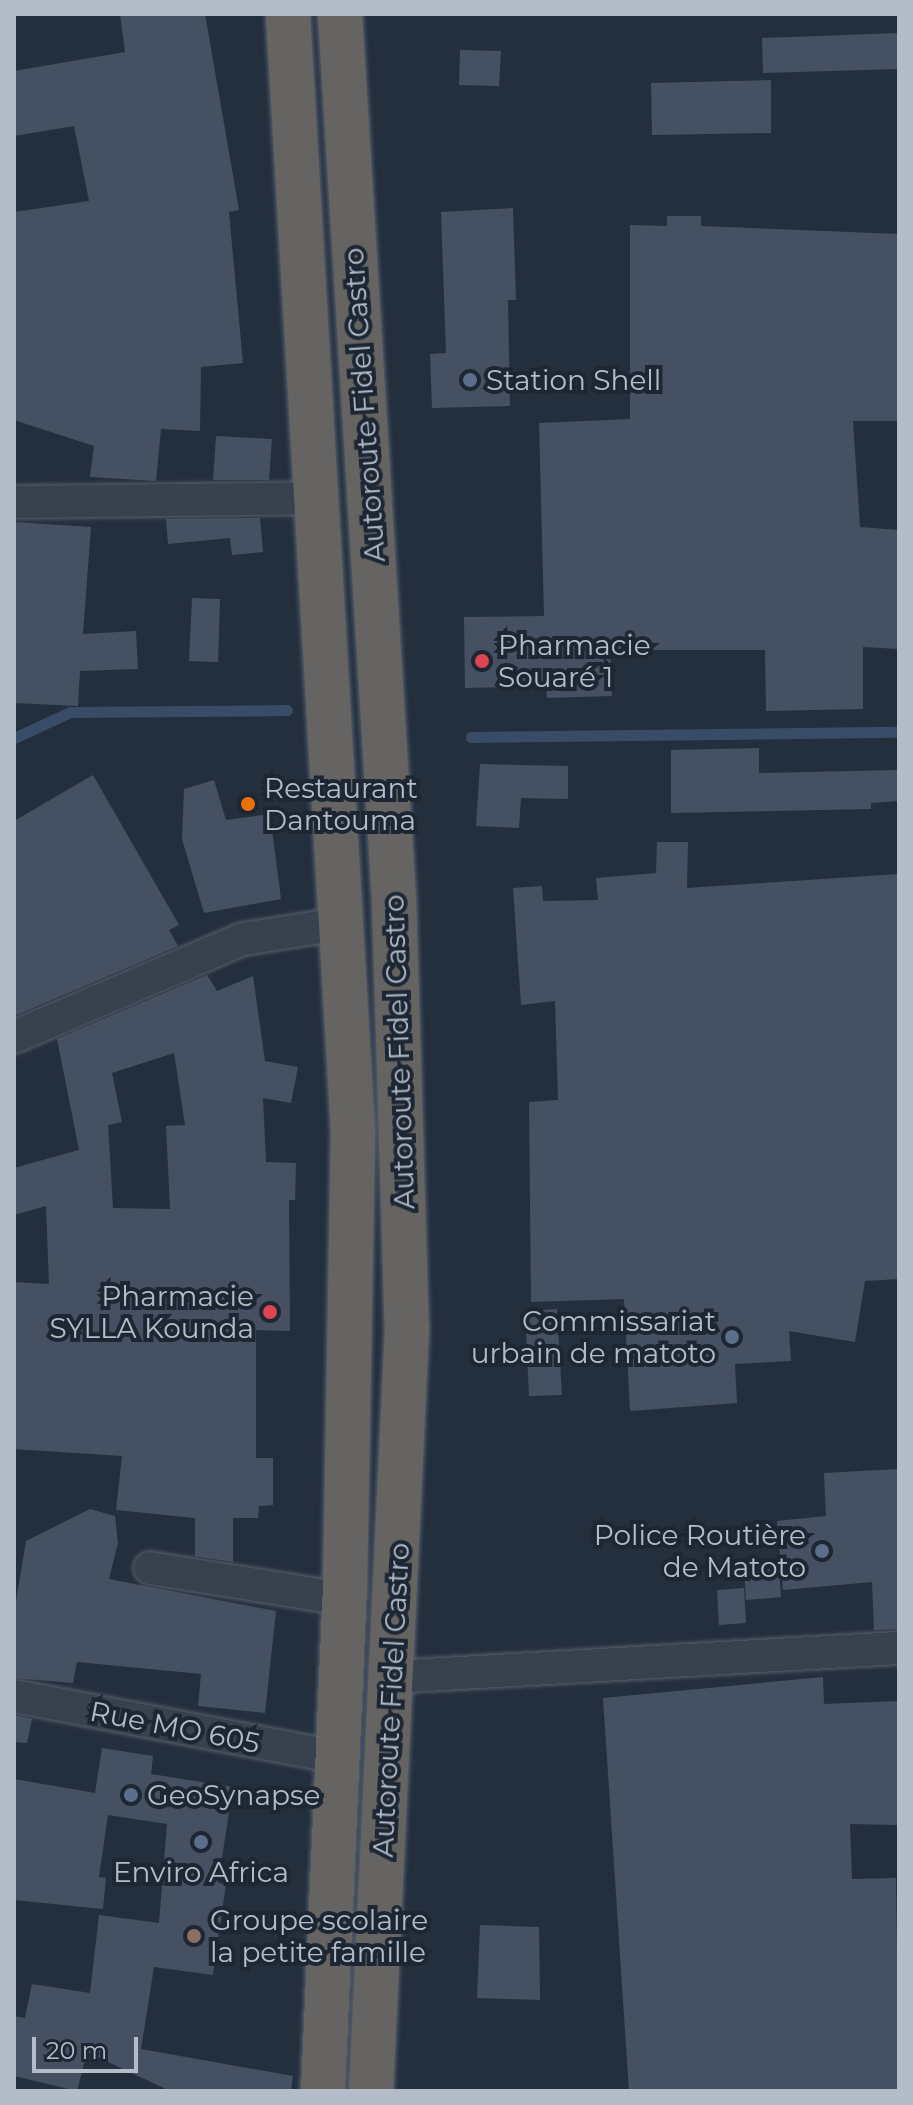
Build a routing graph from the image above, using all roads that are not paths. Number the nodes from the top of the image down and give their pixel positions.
1 (288, 14) edge
2 (340, 14) edge
3 (320, 498) junction
4 (14, 502) edge
5 (345, 923) junction
6 (14, 1037) edge
7 (150, 1568) dead end
8 (344, 1599) junction
9 (899, 1648) edge
10 (391, 1677) junction
11 (14, 1696) edge
12 (336, 1757) junction
13 (323, 2091) edge
14 (371, 2091) edge

1 - 3 highway, Autoroute Fidel Castro
2 - 10 highway, Autoroute Fidel Castro
3 - 4 street
3 - 5 highway, Autoroute Fidel Castro
5 - 6 street
5 - 8 highway, Autoroute Fidel Castro
7 - 8 street
8 - 12 highway, Autoroute Fidel Castro
9 - 10 street
10 - 14 highway, Autoroute Fidel Castro
11 - 12 street, Rue MO 605
12 - 13 highway, Autoroute Fidel Castro

